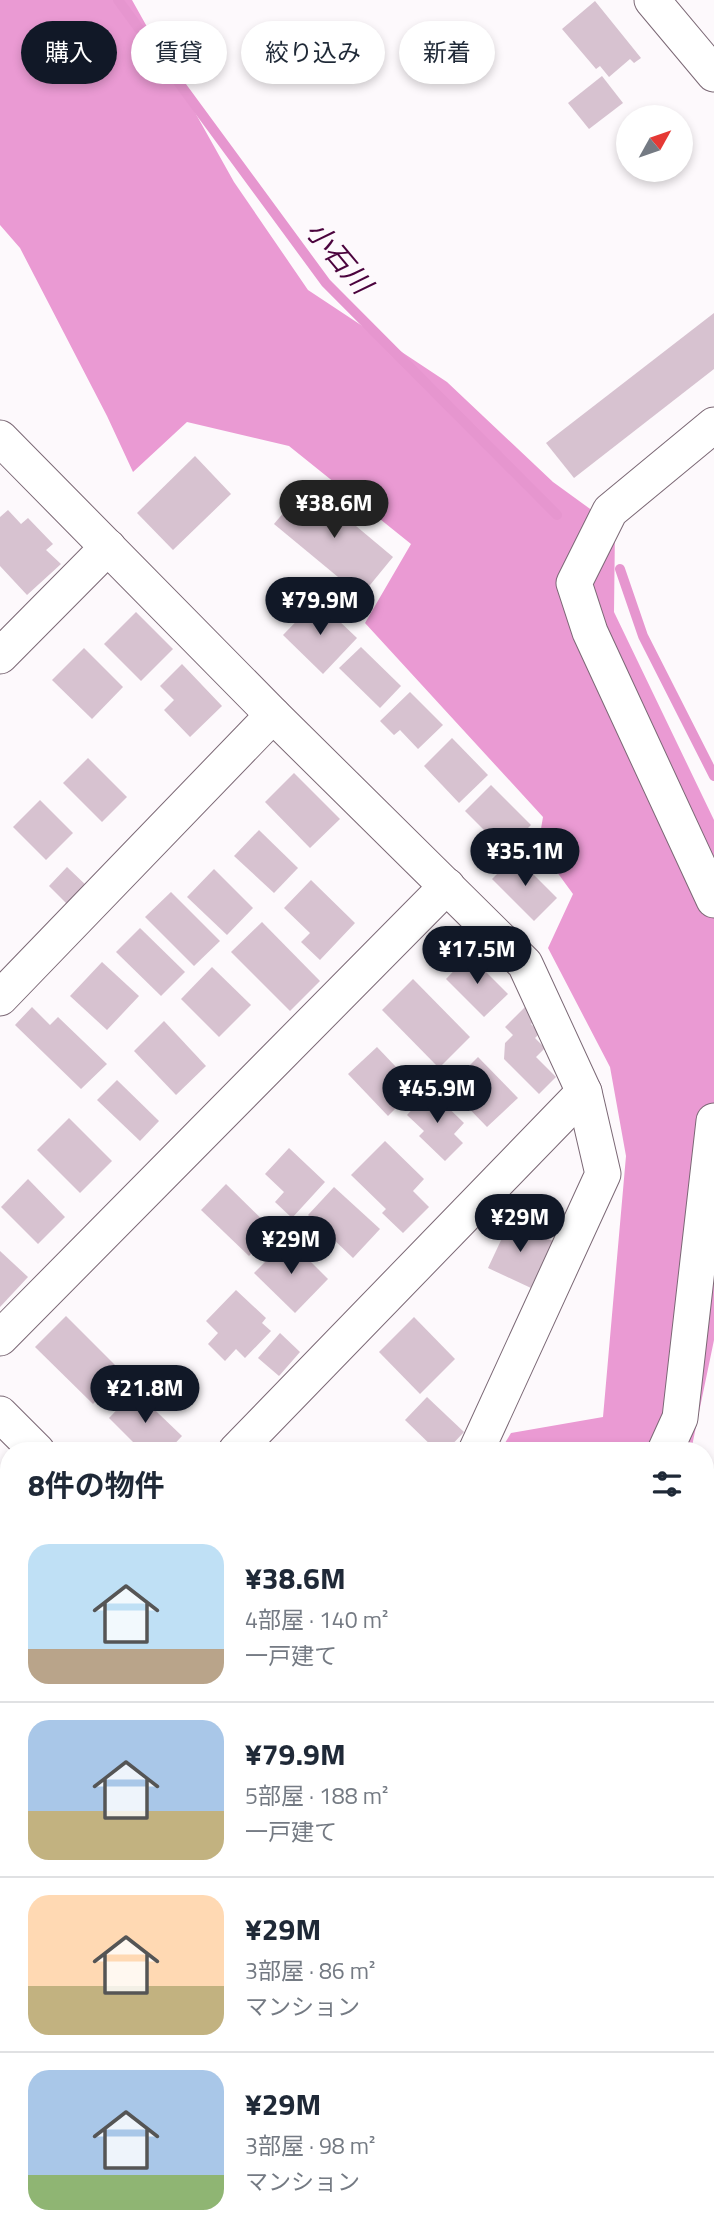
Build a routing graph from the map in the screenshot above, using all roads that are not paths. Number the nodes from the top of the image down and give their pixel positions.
1 (652, 0) edge
2 (714, 74) edge
3 (714, 425) edge
4 (0, 438) edge
5 (108, 547) junction
6 (0, 656) edge
7 (273, 715) junction
8 (447, 886) junction
9 (714, 900) edge
10 (0, 998) edge
11 (584, 1092) junction
12 (714, 1121) edge
13 (0, 1338) edge
14 (0, 1414) edge
15 (28, 1442) edge
16 (245, 1442) edge
17 (480, 1442) edge
18 (669, 1442) edge

1 - 2 street
3 - 9 street
4 - 5 street
5 - 6 street
5 - 7 street
7 - 8 street
7 - 10 street
8 - 11 street
8 - 13 street
11 - 16 street
11 - 17 street
12 - 18 street
14 - 15 street

